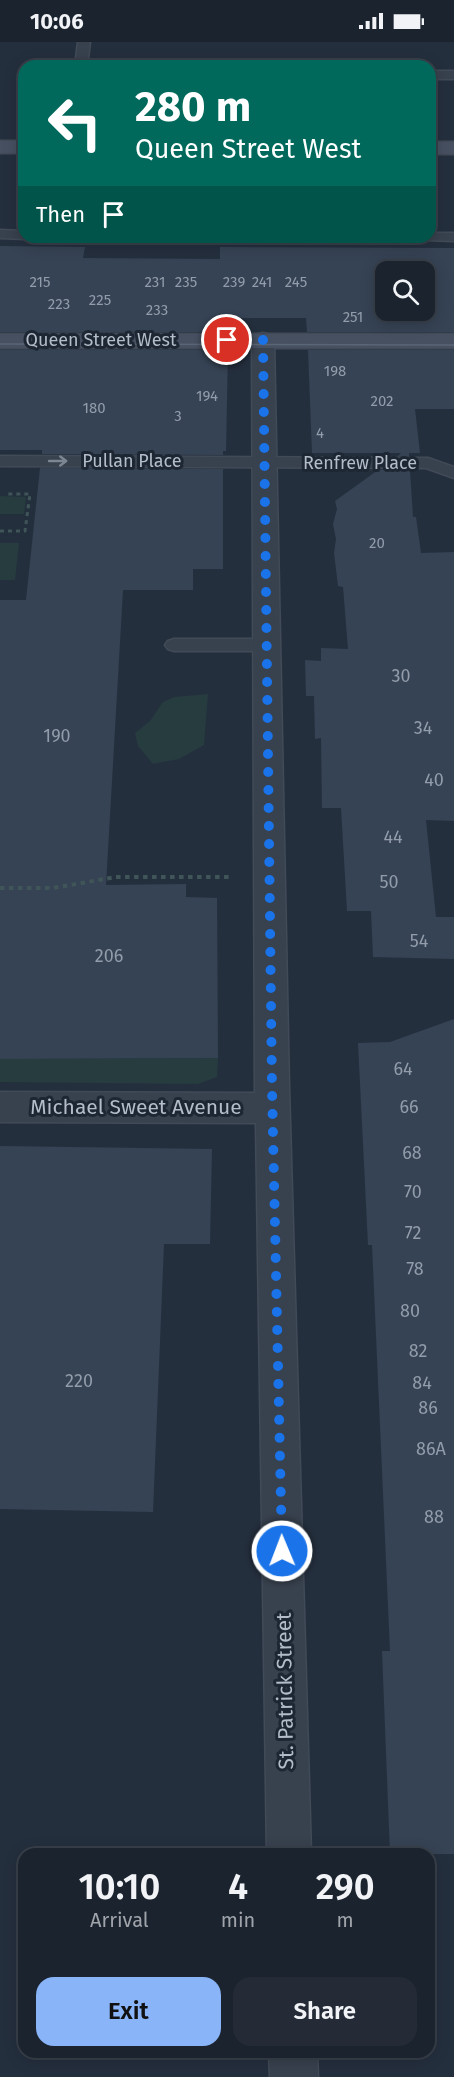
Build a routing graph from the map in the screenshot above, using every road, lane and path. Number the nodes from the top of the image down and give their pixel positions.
1 (84, 42) edge
2 (82, 60) edge
3 (436, 75) edge
4 (454, 75) edge
5 (0, 147) edge
6 (18, 147) edge
7 (436, 148) edge
8 (454, 148) edge
9 (0, 234) edge
10 (18, 234) edge
11 (436, 237) edge
12 (454, 237) edge
13 (263, 340) junction
14 (0, 341) edge
15 (454, 341) edge
16 (0, 461) edge
17 (264, 462) junction
18 (454, 473) edge
19 (5, 494) dead end
20 (0, 531) edge
21 (174, 645) dead end
22 (267, 645) junction
23 (232, 877) dead end
24 (0, 888) edge
25 (0, 1107) edge
26 (273, 1108) junction
27 (289, 1848) edge
28 (293, 2058) edge
29 (294, 2077) edge

1 - 2 lane
3 - 4 lane
5 - 6 main road
7 - 8 main road
9 - 10 lane
11 - 12 lane
13 - 14 main road, Queen Street West
13 - 15 main road, Queen Street West
13 - 17 street, St. Patrick Street
16 -> 17 lane, Pullan Place
17 - 18 lane, Renfrew Place
17 - 22 street, St. Patrick Street
19 - 20 path
21 - 22 lane
22 - 26 street, St. Patrick Street
23 - 24 path
25 - 26 street, Michael Sweet Avenue
26 - 27 street, St. Patrick Street
28 - 29 street

